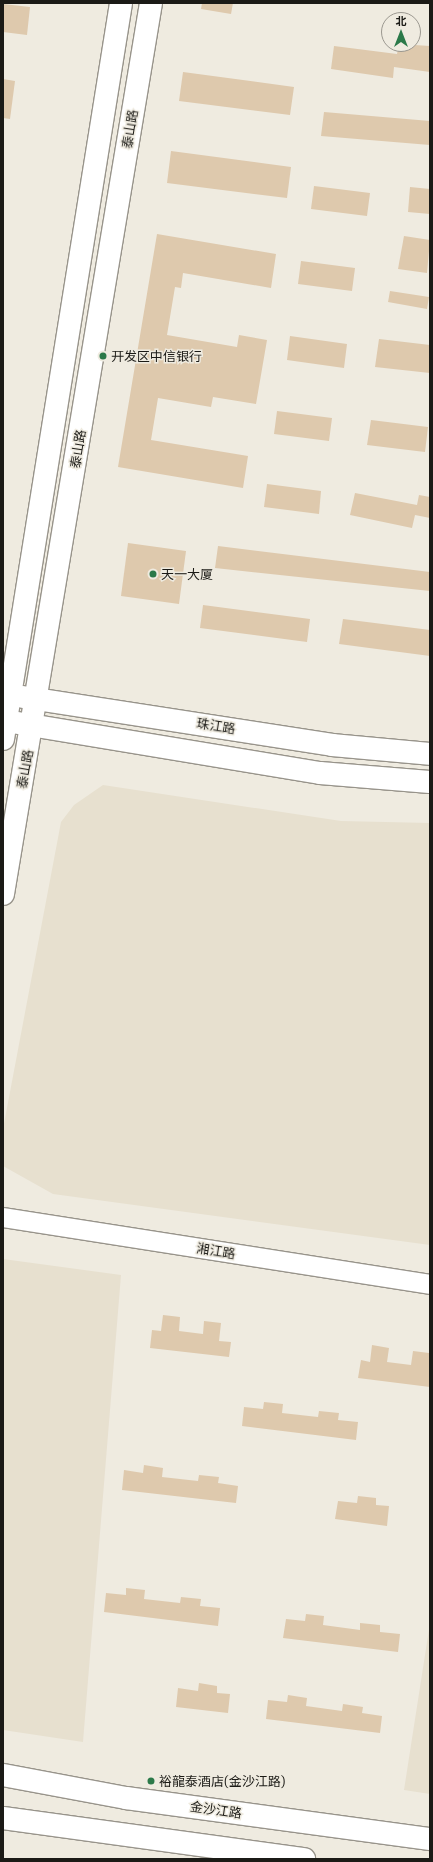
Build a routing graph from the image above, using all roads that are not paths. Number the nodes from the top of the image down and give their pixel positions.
1 (121, 3) edge
2 (151, 3) edge
3 (6, 696) edge
4 (37, 699) junction
5 (33, 726) junction
6 (4, 727) edge
7 (430, 754) edge
8 (430, 782) edge
9 (3, 894) edge
10 (3, 1217) edge
11 (430, 1284) edge
12 (3, 1775) edge
13 (3, 1818) edge
14 (430, 1839) edge
15 (304, 1859) edge

1 - 3 main road
2 - 4 main road, 泰山路
3 - 4 main road, 珠江路
3 - 6 main road
4 - 5 main road, 泰山路
4 - 7 main road, 珠江路
5 - 6 main road
5 - 8 main road
5 - 9 main road, 泰山路
10 - 11 street, 湘江路
12 - 14 main road, 金沙江路
13 - 15 main road

